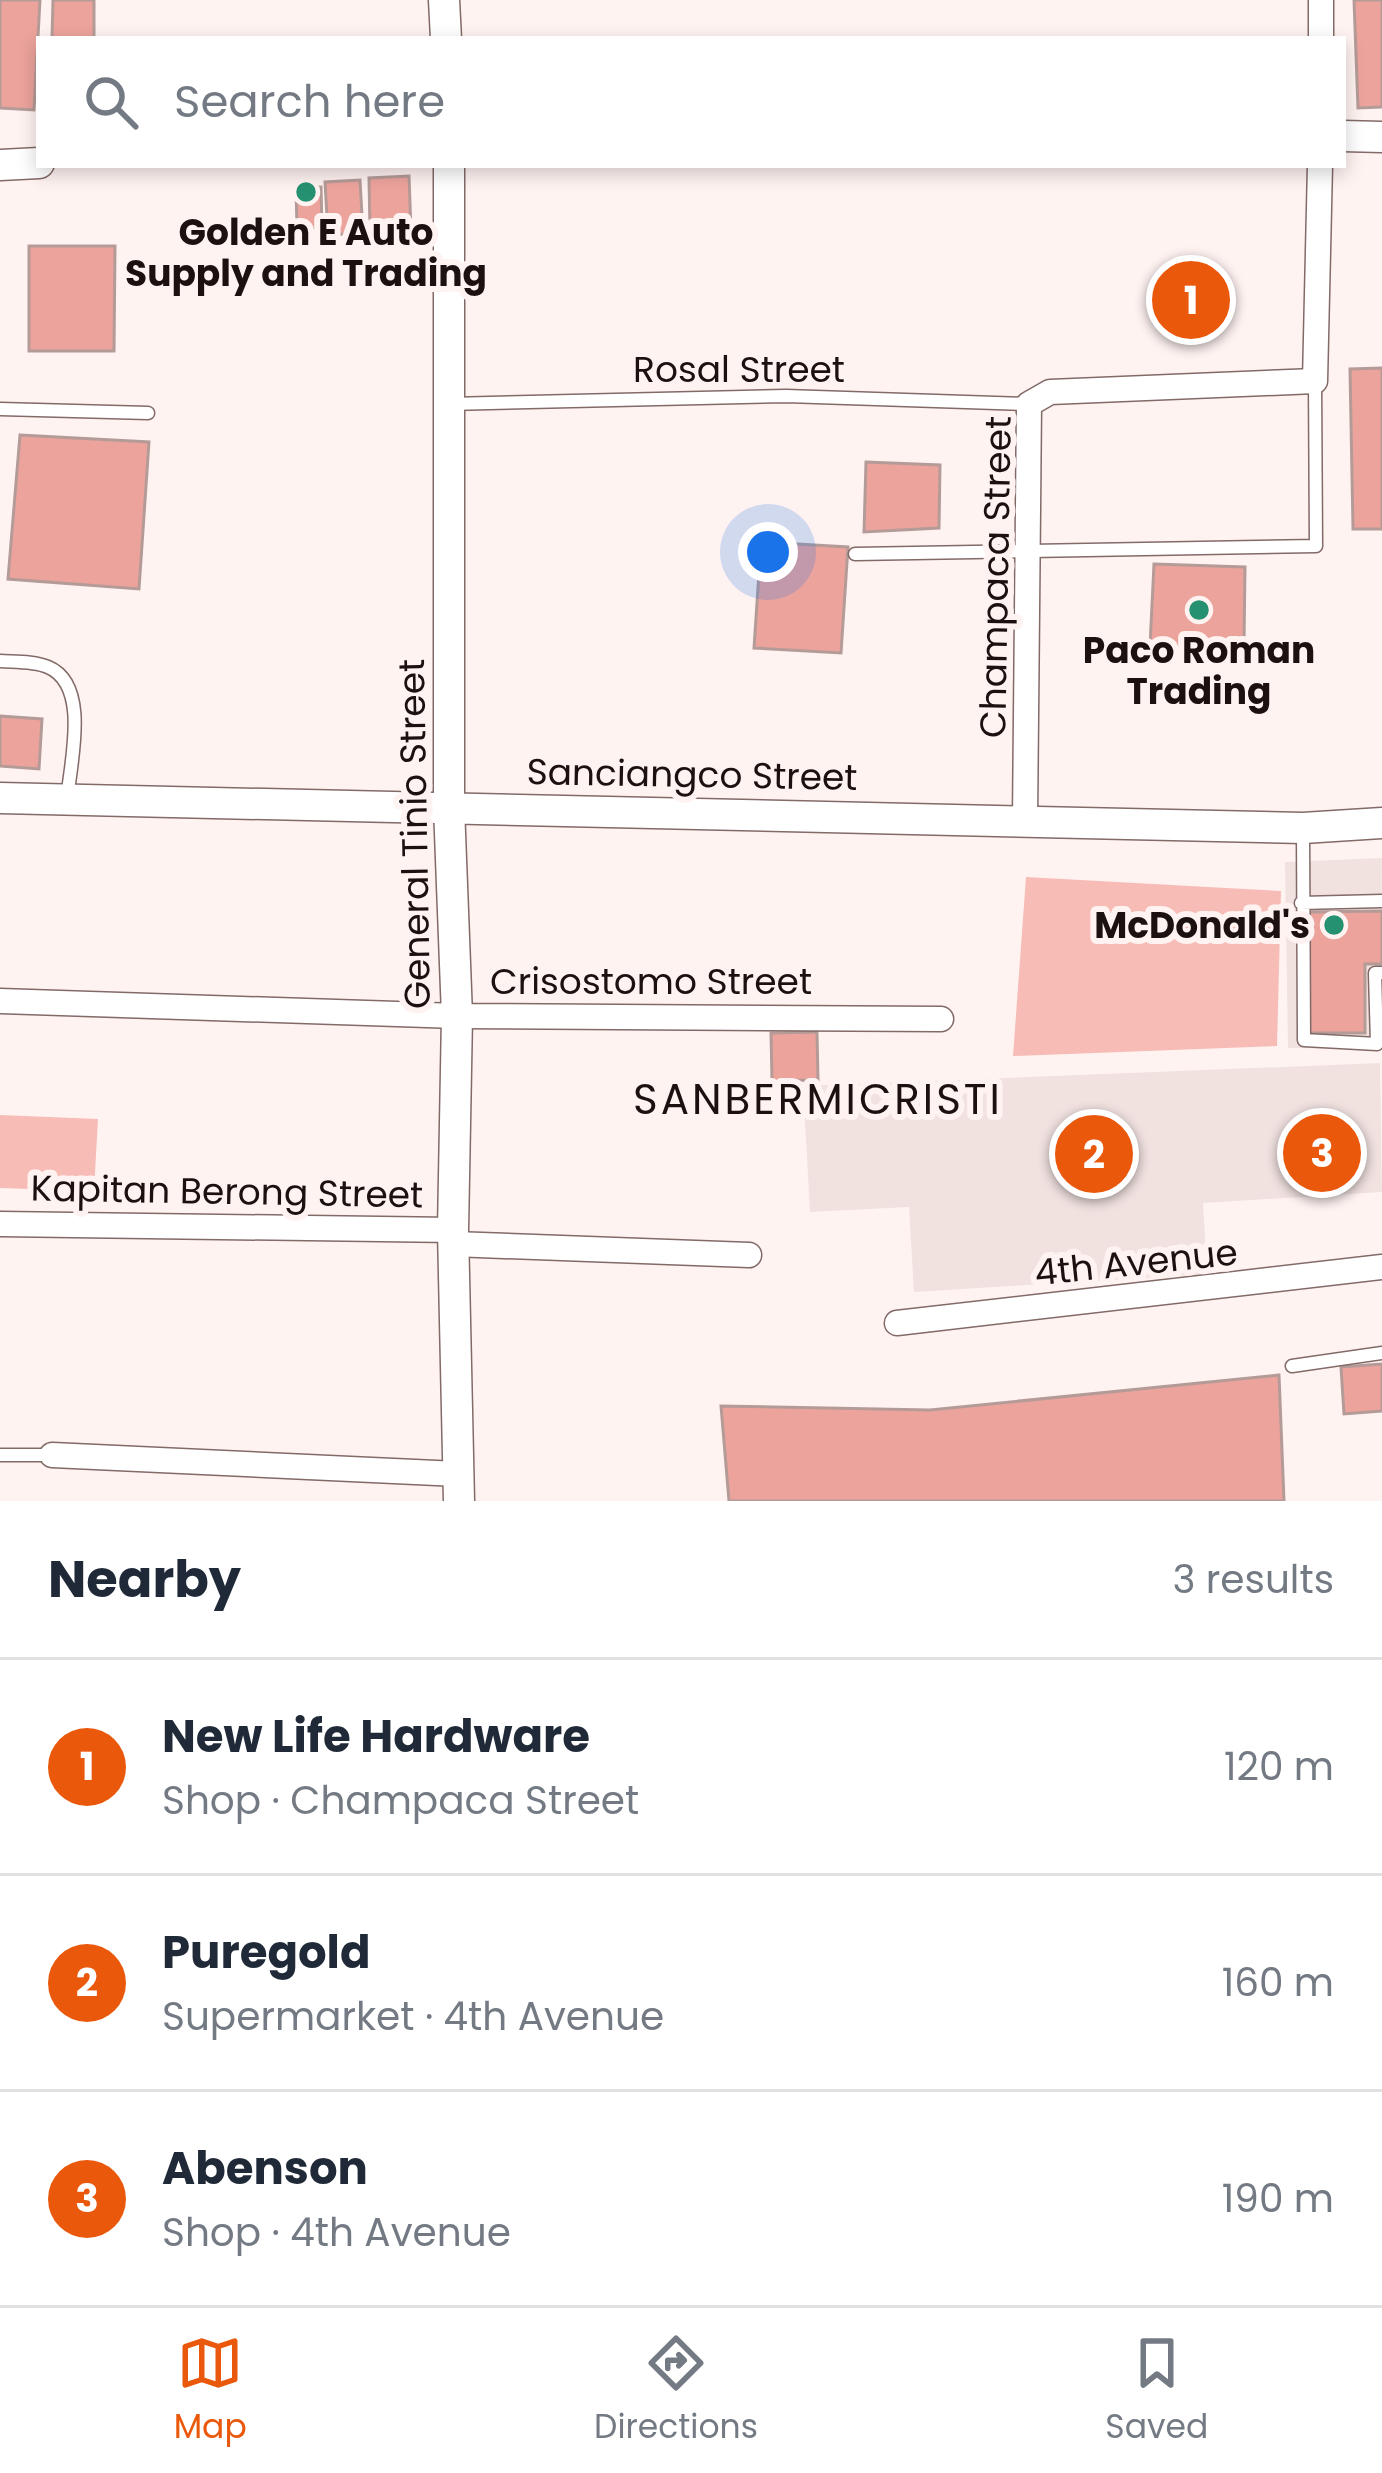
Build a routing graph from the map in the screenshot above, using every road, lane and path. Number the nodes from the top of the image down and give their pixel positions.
1 (445, 0) edge
2 (1321, 0) edge
3 (446, 36) edge
4 (1321, 36) edge
5 (1346, 136) edge
6 (1382, 136) edge
7 (36, 164) edge
8 (0, 165) edge
9 (448, 168) edge
10 (1320, 168) edge
11 (1315, 381) junction
12 (449, 404) junction
13 (1029, 404) junction
14 (0, 409) edge
15 (148, 413) dead end
16 (1032, 553) junction
17 (855, 554) dead end
18 (0, 661) edge
19 (0, 798) edge
20 (67, 802) junction
21 (449, 807) junction
22 (1025, 820) junction
23 (1382, 823) edge
24 (1303, 828) junction
25 (1382, 902) edge
26 (1301, 903) junction
27 (1382, 973) edge
28 (0, 1001) edge
29 (457, 1016) junction
30 (941, 1019) dead end
31 (0, 1224) edge
32 (453, 1237) junction
33 (749, 1255) dead end
34 (1382, 1268) edge
35 (897, 1323) dead end
36 (1382, 1353) edge
37 (1292, 1366) dead end
38 (0, 1455) edge
39 (52, 1455) joint
40 (459, 1487) edge

1 - 3 street
2 - 4 street
5 - 6 street
7 - 8 street
9 - 12 street, General Tinio Street
10 - 11 street
11 - 13 street, Champaca Street
11 - 16 lane
12 - 13 lane, Rosal Street
12 - 21 street, General Tinio Street
13 - 16 street, Champaca Street
14 - 15 lane
16 - 17 lane
16 - 22 street, Champaca Street
18 - 20 lane
19 - 20 street, Sanciangco Street
20 - 21 street, Sanciangco Street
21 - 22 street, Sanciangco Street
21 - 29 street, General Tinio Street
22 - 24 street, Sanciangco Street
23 - 24 street, Sanciangco Street
24 - 26 lane
25 - 26 lane
26 - 27 lane
28 - 29 street, Crisostomo Street
29 - 30 street, Crisostomo Street
29 - 32 street, General Tinio Street
31 - 32 street, Kapitan Berong Street
32 - 33 street, Kapitan Berong Street
32 - 40 street, General Tinio Street
34 - 35 street, 4th Avenue
36 - 37 lane
38 - 39 lane
39 - 40 street

